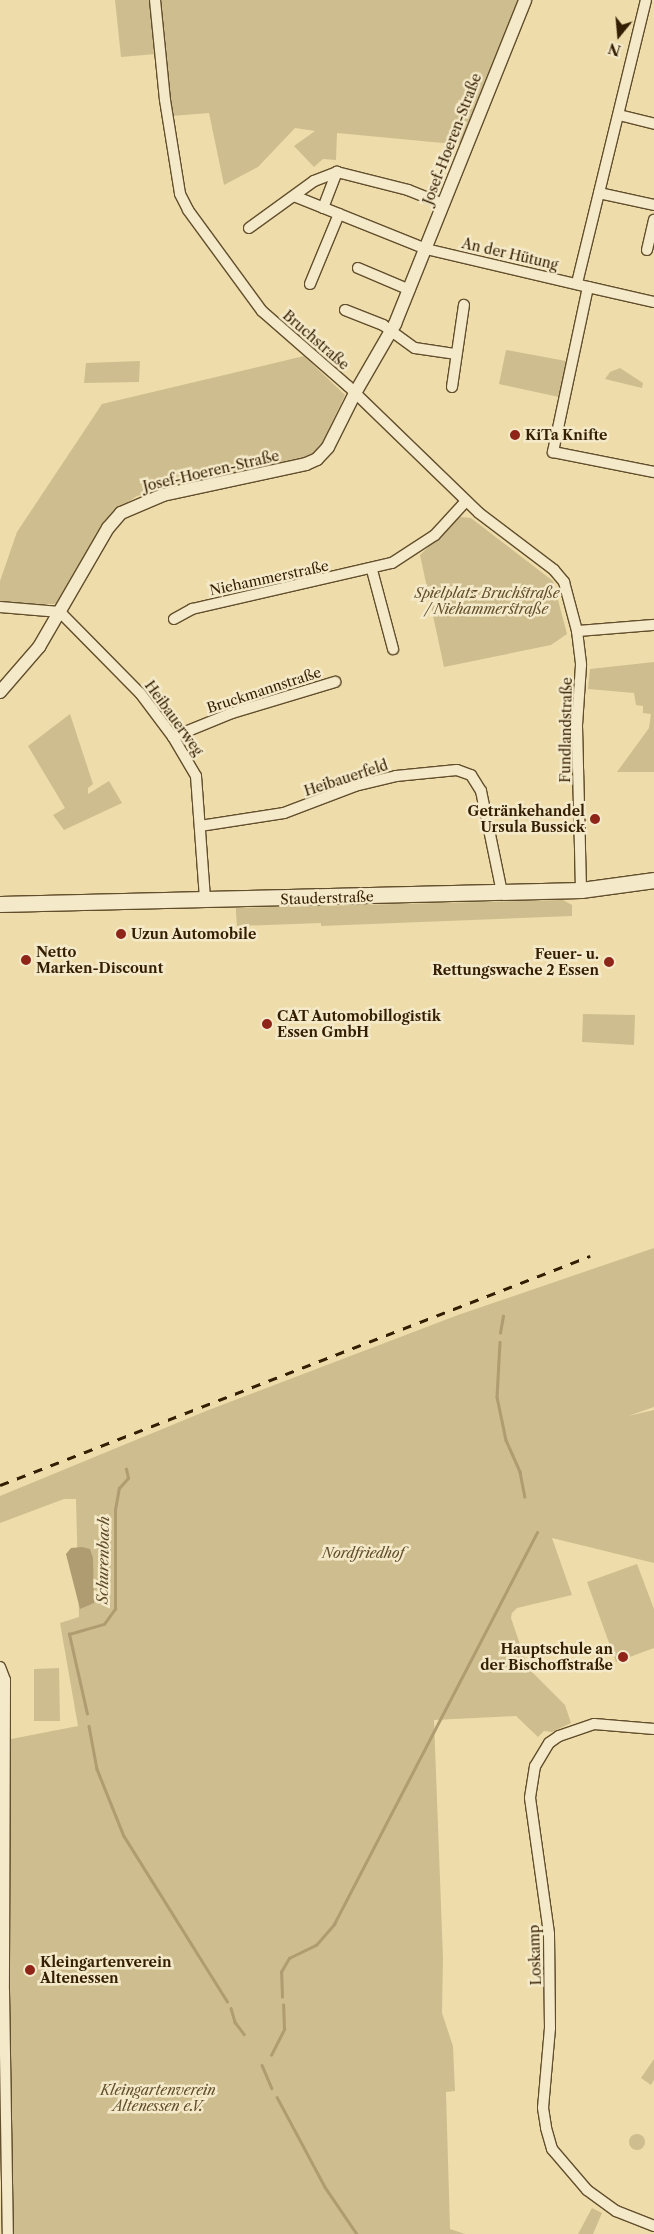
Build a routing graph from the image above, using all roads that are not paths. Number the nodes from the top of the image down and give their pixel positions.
1 (155, 0) edge
2 (525, 0) edge
3 (646, 0) edge
4 (617, 118) junction
5 (654, 124) edge
6 (337, 172) junction
7 (599, 193) junction
8 (294, 196) junction
9 (443, 204) junction
10 (654, 205) edge
11 (323, 208) junction
12 (339, 214) junction
13 (654, 220) edge
14 (249, 228) dead end
15 (426, 249) junction
16 (647, 250) dead end
17 (358, 268) dead end
18 (310, 284) dead end
19 (577, 284) junction
20 (588, 287) junction
21 (410, 290) junction
22 (654, 302) edge
23 (464, 304) dead end
24 (345, 310) dead end
25 (391, 331) junction
26 (455, 354) junction
27 (452, 387) dead end
28 (355, 393) junction
29 (654, 472) edge
30 (466, 501) junction
31 (372, 570) junction
32 (0, 607) edge
33 (60, 612) junction
34 (174, 619) dead end
35 (654, 625) edge
36 (577, 631) junction
37 (393, 649) dead end
38 (335, 682) dead end
39 (0, 692) edge
40 (173, 737) junction
41 (200, 826) junction
42 (654, 880) edge
43 (581, 890) junction
44 (502, 892) junction
45 (204, 900) junction
46 (0, 904) edge
47 (0, 1667) edge
48 (654, 1729) edge
49 (654, 2226) edge
50 (8, 2234) edge

1 - 28 street, Bruchstraße
2 - 9 street, Josef-Hoeren-Straße
3 - 4 street
4 - 5 street
4 - 7 street
6 - 8 street
6 - 9 street
6 - 11 street
7 - 10 street
7 - 19 street
8 - 11 street, An der Hütung
8 - 14 street
9 - 15 street, Josef-Hoeren-Straße
11 - 12 street, An der Hütung
12 - 15 street, An der Hütung
12 - 18 street
13 - 16 street
15 - 19 street, An der Hütung
15 - 21 street, Josef-Hoeren-Straße
17 - 21 street
19 - 20 street, An der Hütung
20 - 22 street, An der Hütung
20 - 29 street
21 - 25 street, Josef-Hoeren-Straße
23 - 26 street
24 - 25 street
25 - 26 street
25 - 28 street, Josef-Hoeren-Straße
26 - 27 street
28 - 30 street, Bruchstraße
28 - 33 street, Josef-Hoeren-Straße
30 - 31 street, Niehammerstraße
30 - 36 street, Bruchstraße
31 - 34 street, Niehammerstraße
31 - 37 street
32 - 33 street
33 - 39 street, Josef-Hoeren-Straße
33 - 40 street, Heibauerweg
35 - 36 street
36 - 43 street, Fundlandstraße
38 - 40 street, Bruckmannstraße
40 - 41 street, Heibauerweg
41 - 44 street, Heibauerfeld
41 - 45 street, Heibauerweg
42 - 43 main road, Stauderstraße
43 - 44 main road, Stauderstraße
44 - 45 main road, Stauderstraße
45 - 46 main road, Stauderstraße
47 - 50 street
48 - 49 street, Loskamp

